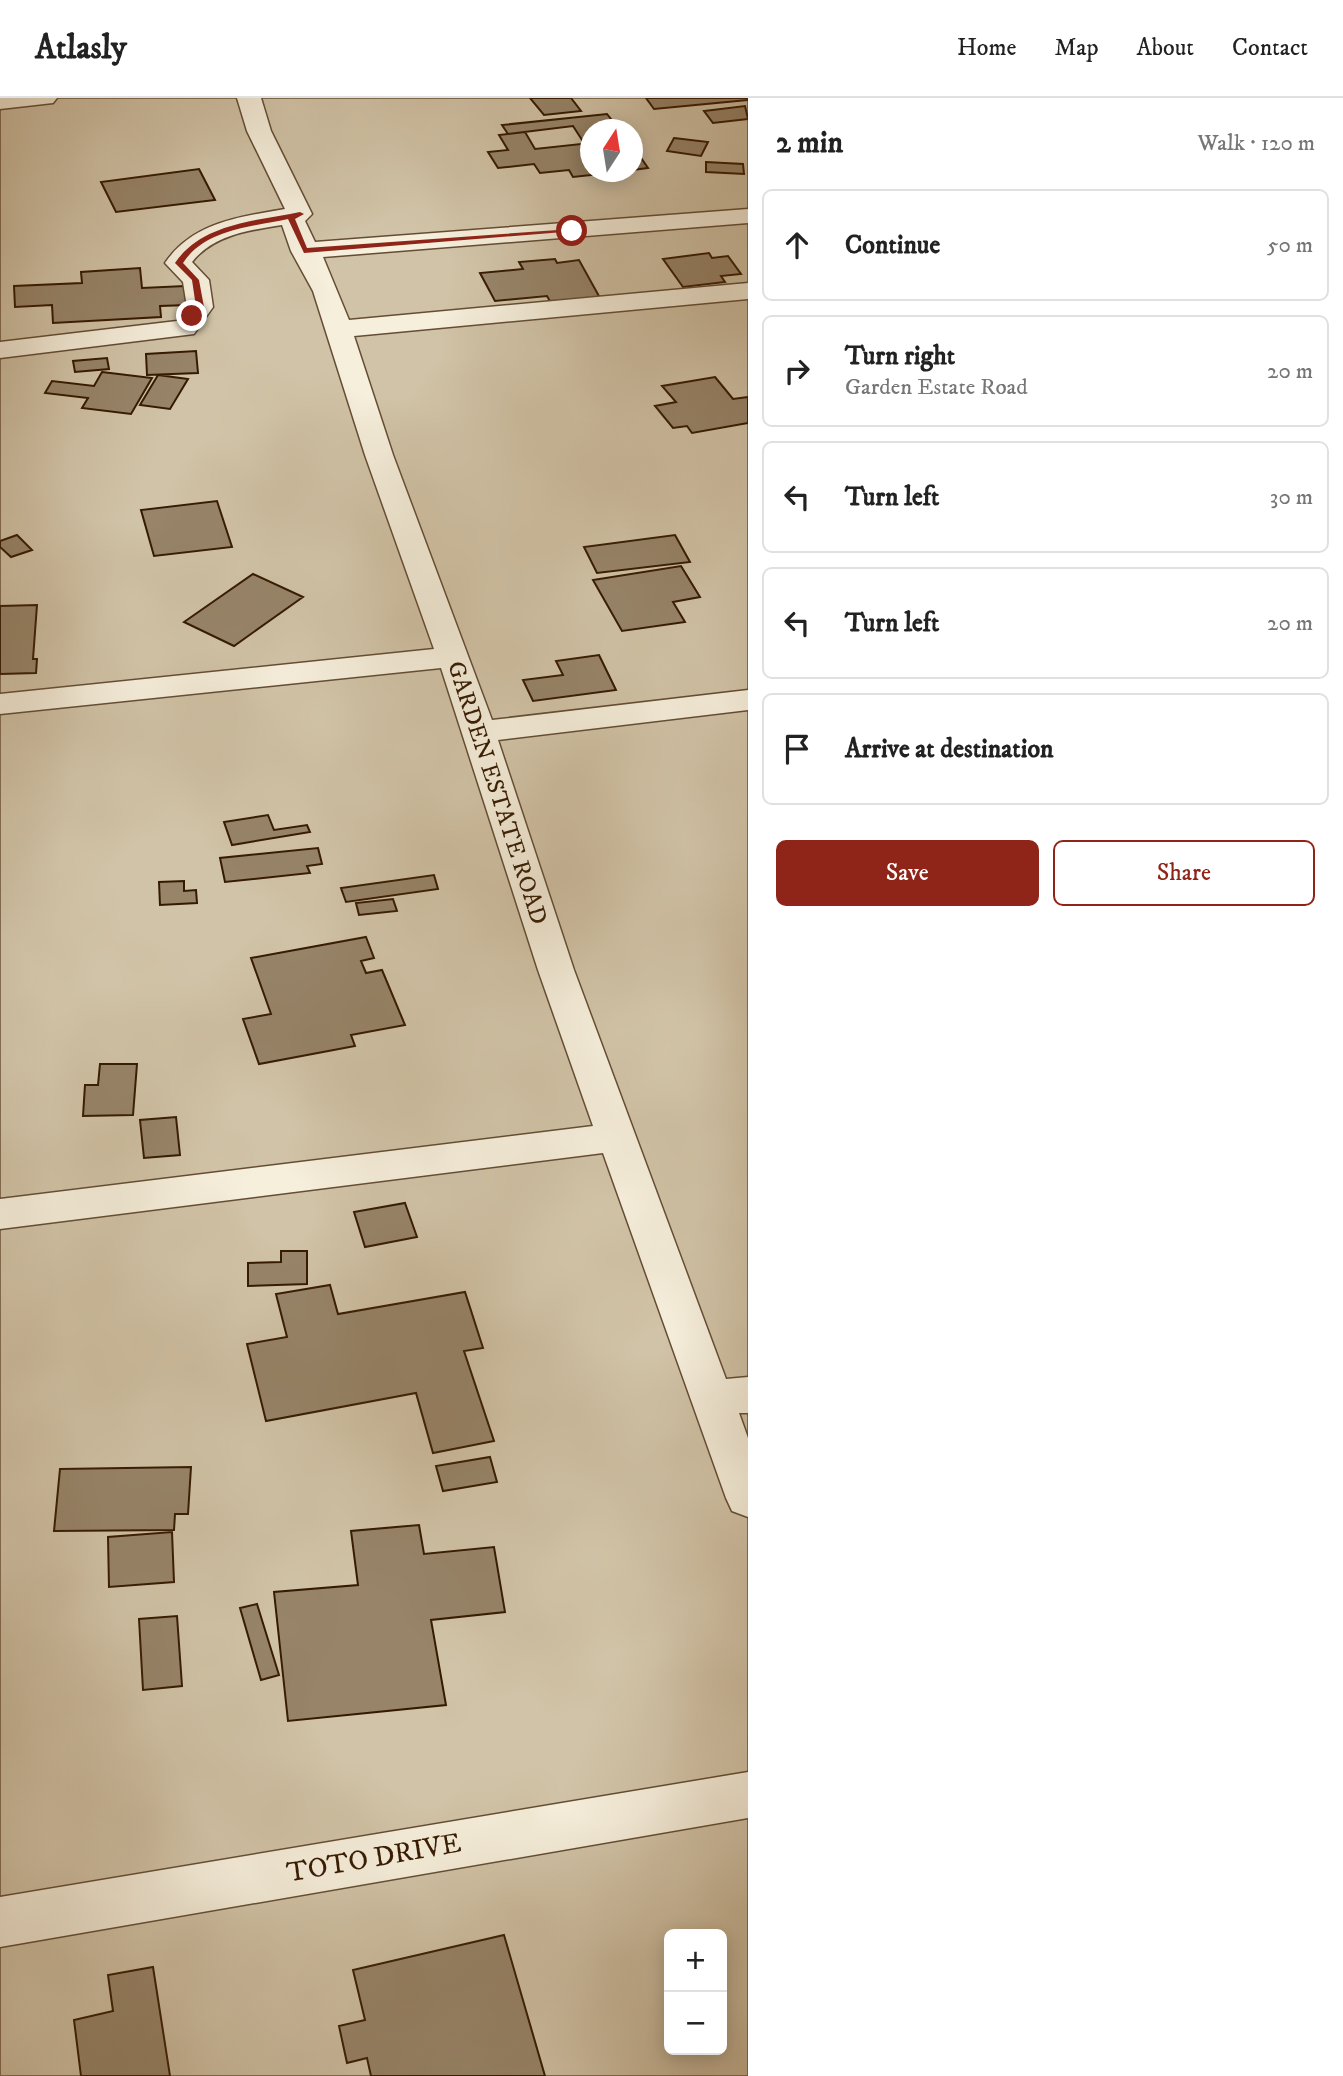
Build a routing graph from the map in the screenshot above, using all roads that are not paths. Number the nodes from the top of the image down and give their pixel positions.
1 (45, 98) edge
2 (250, 98) edge
3 (0, 102) edge
4 (300, 214) junction
5 (748, 216) edge
6 (304, 251) junction
7 (748, 291) edge
8 (338, 329) junction
9 (0, 350) edge
10 (453, 657) junction
11 (748, 700) edge
12 (0, 704) edge
13 (479, 732) junction
14 (619, 1137) junction
15 (0, 1214) edge
16 (731, 1396) edge
17 (748, 1498) edge
18 (748, 1795) edge
19 (0, 1922) edge

1 - 3 street
2 - 4 street, GARDEN ESTATE ROAD
4 - 6 street, GARDEN ESTATE ROAD
4 - 9 street
5 - 6 street
6 - 8 street, GARDEN ESTATE ROAD
7 - 8 street
8 - 10 street, GARDEN ESTATE ROAD
10 - 12 street
10 - 13 street, GARDEN ESTATE ROAD
11 - 13 street
13 - 14 street, GARDEN ESTATE ROAD
14 - 15 street
14 - 16 street, GARDEN ESTATE ROAD
16 - 17 street, GARDEN ESTATE ROAD
18 - 19 street, TOTO DRIVE

